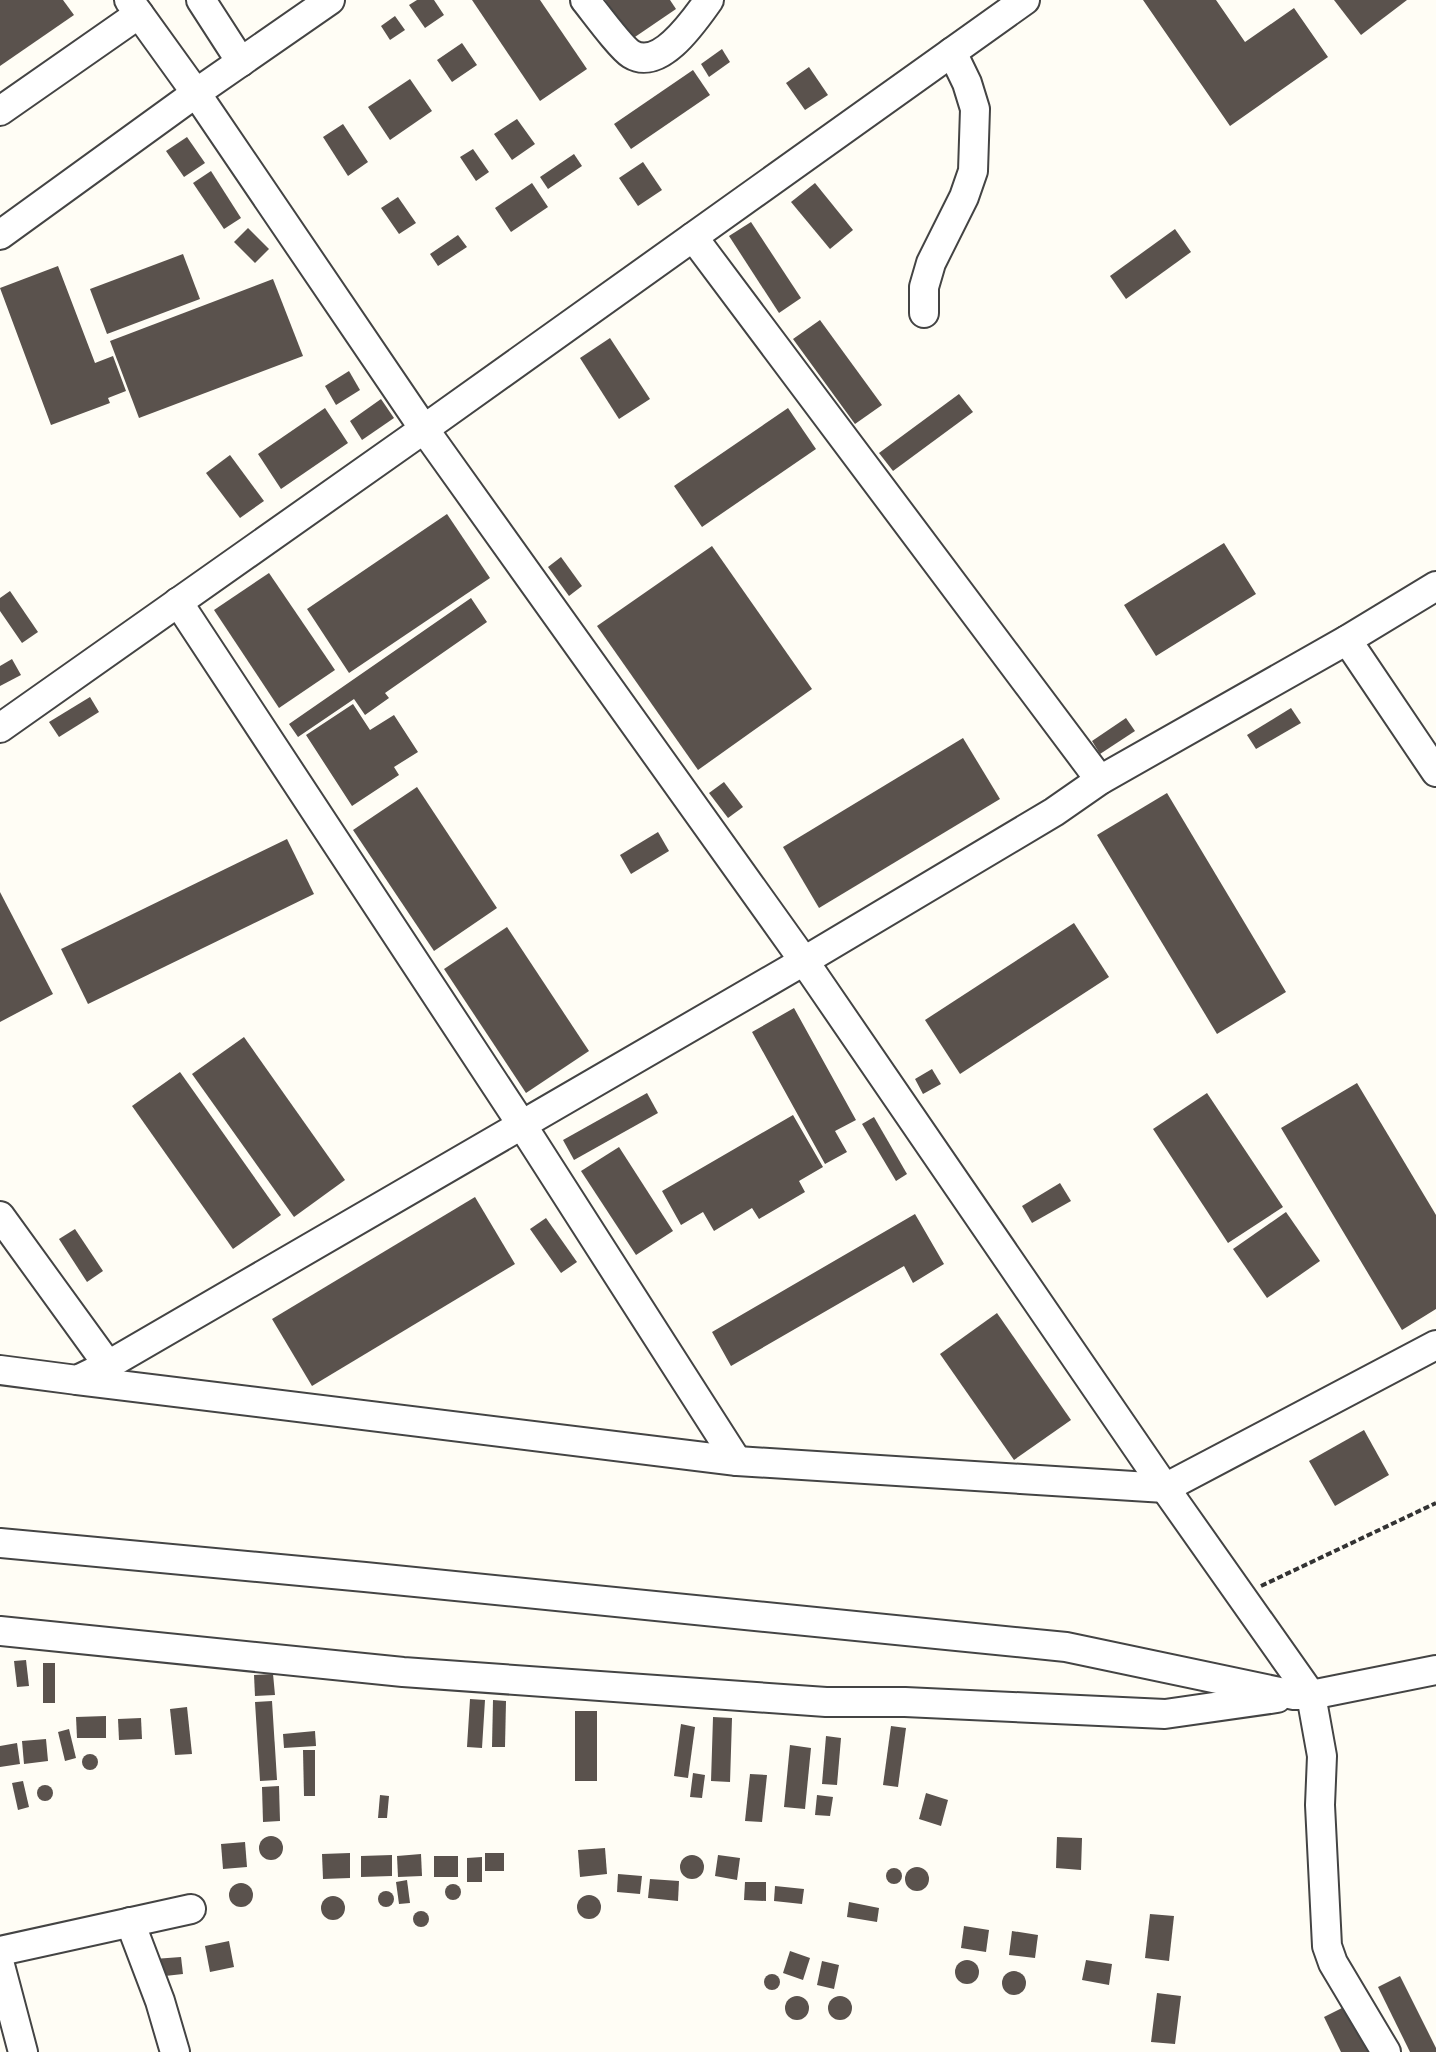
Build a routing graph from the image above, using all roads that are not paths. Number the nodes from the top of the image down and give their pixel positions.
1 (201, 0) edge
2 (330, 0) edge
3 (585, 0) edge
4 (709, 0) edge
5 (1025, 0) edge
6 (134, 7) edge
7 (952, 52) junction
8 (241, 62) junction
9 (196, 93) junction
10 (0, 111) edge
11 (0, 235) edge
12 (693, 237) junction
13 (924, 314) dead end
14 (424, 429) junction
15 (1436, 586) edge
16 (178, 602) junction
17 (1347, 640) junction
18 (0, 728) edge
19 (1436, 772) edge
20 (1100, 780) junction
21 (804, 961) junction
22 (522, 1125) junction
23 (0, 1216) edge
24 (1436, 1345) edge
25 (108, 1365) junction
26 (0, 1370) edge
27 (77, 1380) junction
28 (736, 1461) junction
29 (1165, 1488) junction
30 (0, 1543) edge
31 (0, 1631) edge
32 (1436, 1670) edge
33 (1302, 1695) junction
34 (191, 1909) dead end
35 (130, 1922) junction
36 (0, 1951) edge
37 (0, 1965) edge
38 (23, 2052) edge
39 (175, 2052) edge
40 (1386, 2052) edge

1 - 8 street
2 - 8 street
3 - 4 street
5 - 7 street
6 - 9 street
6 - 10 street
7 - 12 street
7 - 13 street
8 - 9 street
9 - 11 street
9 - 14 street
12 - 14 street
12 - 20 street
14 - 16 street
14 - 21 street
15 - 17 street
16 - 18 street
16 - 22 street
17 - 19 street
17 - 20 street
20 - 21 street
21 - 22 street
21 - 29 street
22 - 25 street
22 - 28 street
23 - 25 street
24 - 29 street
25 - 27 street
26 - 27 street
27 - 28 street
28 - 29 street
29 - 33 street
30 - 33 street
31 - 33 street
32 - 33 street
33 - 40 street
34 - 35 street
35 - 36 street
35 - 39 street
37 - 38 street

